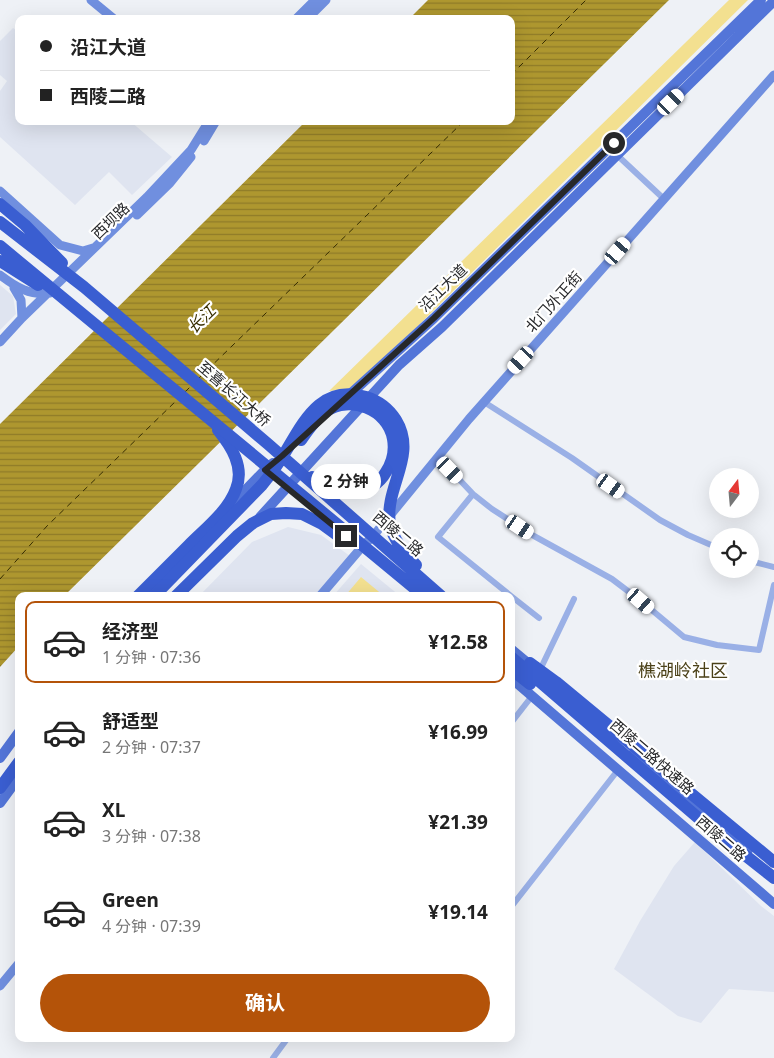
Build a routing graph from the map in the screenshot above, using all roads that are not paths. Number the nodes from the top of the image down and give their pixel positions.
1 (92, 0) edge
2 (315, 0) edge
3 (326, 0) edge
4 (761, 0) edge
5 (774, 2) edge
6 (109, 15) edge
7 (300, 15) edge
8 (311, 15) edge
9 (774, 75) edge
10 (207, 125) edge
11 (214, 125) edge
12 (617, 155) junction
13 (0, 191) edge
14 (664, 199) junction
15 (0, 204) edge
16 (0, 212) edge
17 (0, 222) edge
18 (60, 244) junction
19 (99, 245) junction
20 (0, 246) edge
21 (0, 250) edge
22 (0, 261) edge
23 (78, 269) junction
24 (0, 275) edge
25 (9, 282) junction
26 (84, 287) junction
27 (53, 291) junction
28 (70, 303) junction
29 (22, 318) junction
30 (14, 329) junction
31 (0, 342) edge
32 (484, 402) junction
33 (205, 415) junction
34 (438, 457) junction
35 (286, 460) junction
36 (289, 462) edge
37 (289, 462) edge
38 (289, 462) edge
39 (289, 462) edge
40 (265, 470) junction
41 (303, 472) junction
42 (288, 488) junction
43 (473, 494) junction
44 (374, 534) junction
45 (709, 544) edge
46 (360, 548) junction
47 (759, 563) edge
48 (774, 567) edge
49 (774, 585) edge
50 (142, 592) edge
51 (148, 592) edge
52 (158, 592) edge
53 (170, 592) edge
54 (180, 592) edge
55 (186, 592) edge
56 (323, 592) edge
57 (413, 592) edge
58 (418, 592) edge
59 (419, 592) edge
60 (436, 592) edge
61 (442, 592) edge
62 (443, 592) edge
63 (506, 592) edge
64 (574, 598) dead end
65 (515, 599) edge
66 (538, 618) dead end
67 (517, 657) edge
68 (515, 671) edge
69 (540, 672) junction
70 (515, 681) edge
71 (532, 696) junction
72 (515, 718) edge
73 (15, 737) edge
74 (15, 757) edge
75 (0, 758) edge
76 (15, 767) edge
77 (618, 770) junction
78 (0, 777) edge
79 (15, 782) edge
80 (0, 788) edge
81 (0, 803) edge
82 (774, 862) edge
83 (774, 872) edge
84 (774, 878) edge
85 (774, 887) edge
86 (515, 902) edge
87 (774, 904) edge
88 (15, 968) edge
89 (0, 986) edge
90 (285, 1042) edge
91 (273, 1058) edge

1 - 6 main road
2 - 7 main road
3 - 8 main road
4 - 35 main road, 沿江大道
5 - 12 main road, 沿江大道
9 - 14 main road, 北门外正街
10 - 19 main road, 西坝路
11 - 23 main road, 西坝路
12 - 14 street
12 - 41 main road, 沿江大道
13 - 18 main road
14 - 32 main road, 北门外正街
15 - 26 highway, bridge
16 - 23 main road
17 - 26 highway, 至喜长江大桥, bridge
18 - 19 main road
18 - 23 main road
19 - 23 main road, 西坝路
20 - 28 highway, bridge
21 - 27 main road
22 - 28 highway, bridge
23 - 27 main road, 西坝路
24 - 25 main road
25 - 27 main road
25 - 29 main road
26 - 35 highway, 至喜长江大桥, bridge
27 - 29 main road, 西坝路
27 - 30 main road, 西坝路
28 - 33 highway, bridge
29 - 30 main road, 西坝路
30 - 31 main road, 西坝路
32 - 34 main road, 北门外正街
32 - 45 street
33 - 50 highway, bridge
33 - 59 highway, bridge
34 - 43 street
34 - 44 main road, 北门外正街
35 - 39 highway, bridge
35 - 40 main road, 沿江大道
35 - 41 main road, 西陵二路
35 - 60 highway, 至喜长江大桥, bridge
36 - 53 highway, bridge
37 - 38 highway, bridge
40 - 42 main road
40 - 51 main road, 沿江大道
41 - 42 main road, 沿江大道
41 - 44 main road, 西陵二路
42 - 46 main road
42 - 55 main road, 沿江大道
43 - 49 street
43 - 63 street
44 - 46 main road, 北门外正街
44 - 61 main road, 西陵二路
46 - 56 main road, 北门外正街
46 - 57 main road
47 - 48 street
52 - 62 highway, bridge
54 - 58 highway, bridge
64 - 69 street
65 - 66 street
67 - 69 highway
67 - 84 highway, 西陵二路快速路
68 - 85 highway, 西陵二路快速路
69 - 82 highway
69 - 83 main road, 西陵二路
70 - 71 main road, 西陵二路
71 - 72 street
71 - 77 main road, 西陵二路
73 - 75 main road
74 - 78 highway
76 - 80 highway
77 - 86 street
77 - 87 main road, 西陵二路
79 - 81 main road
88 - 89 main road
90 - 91 street

